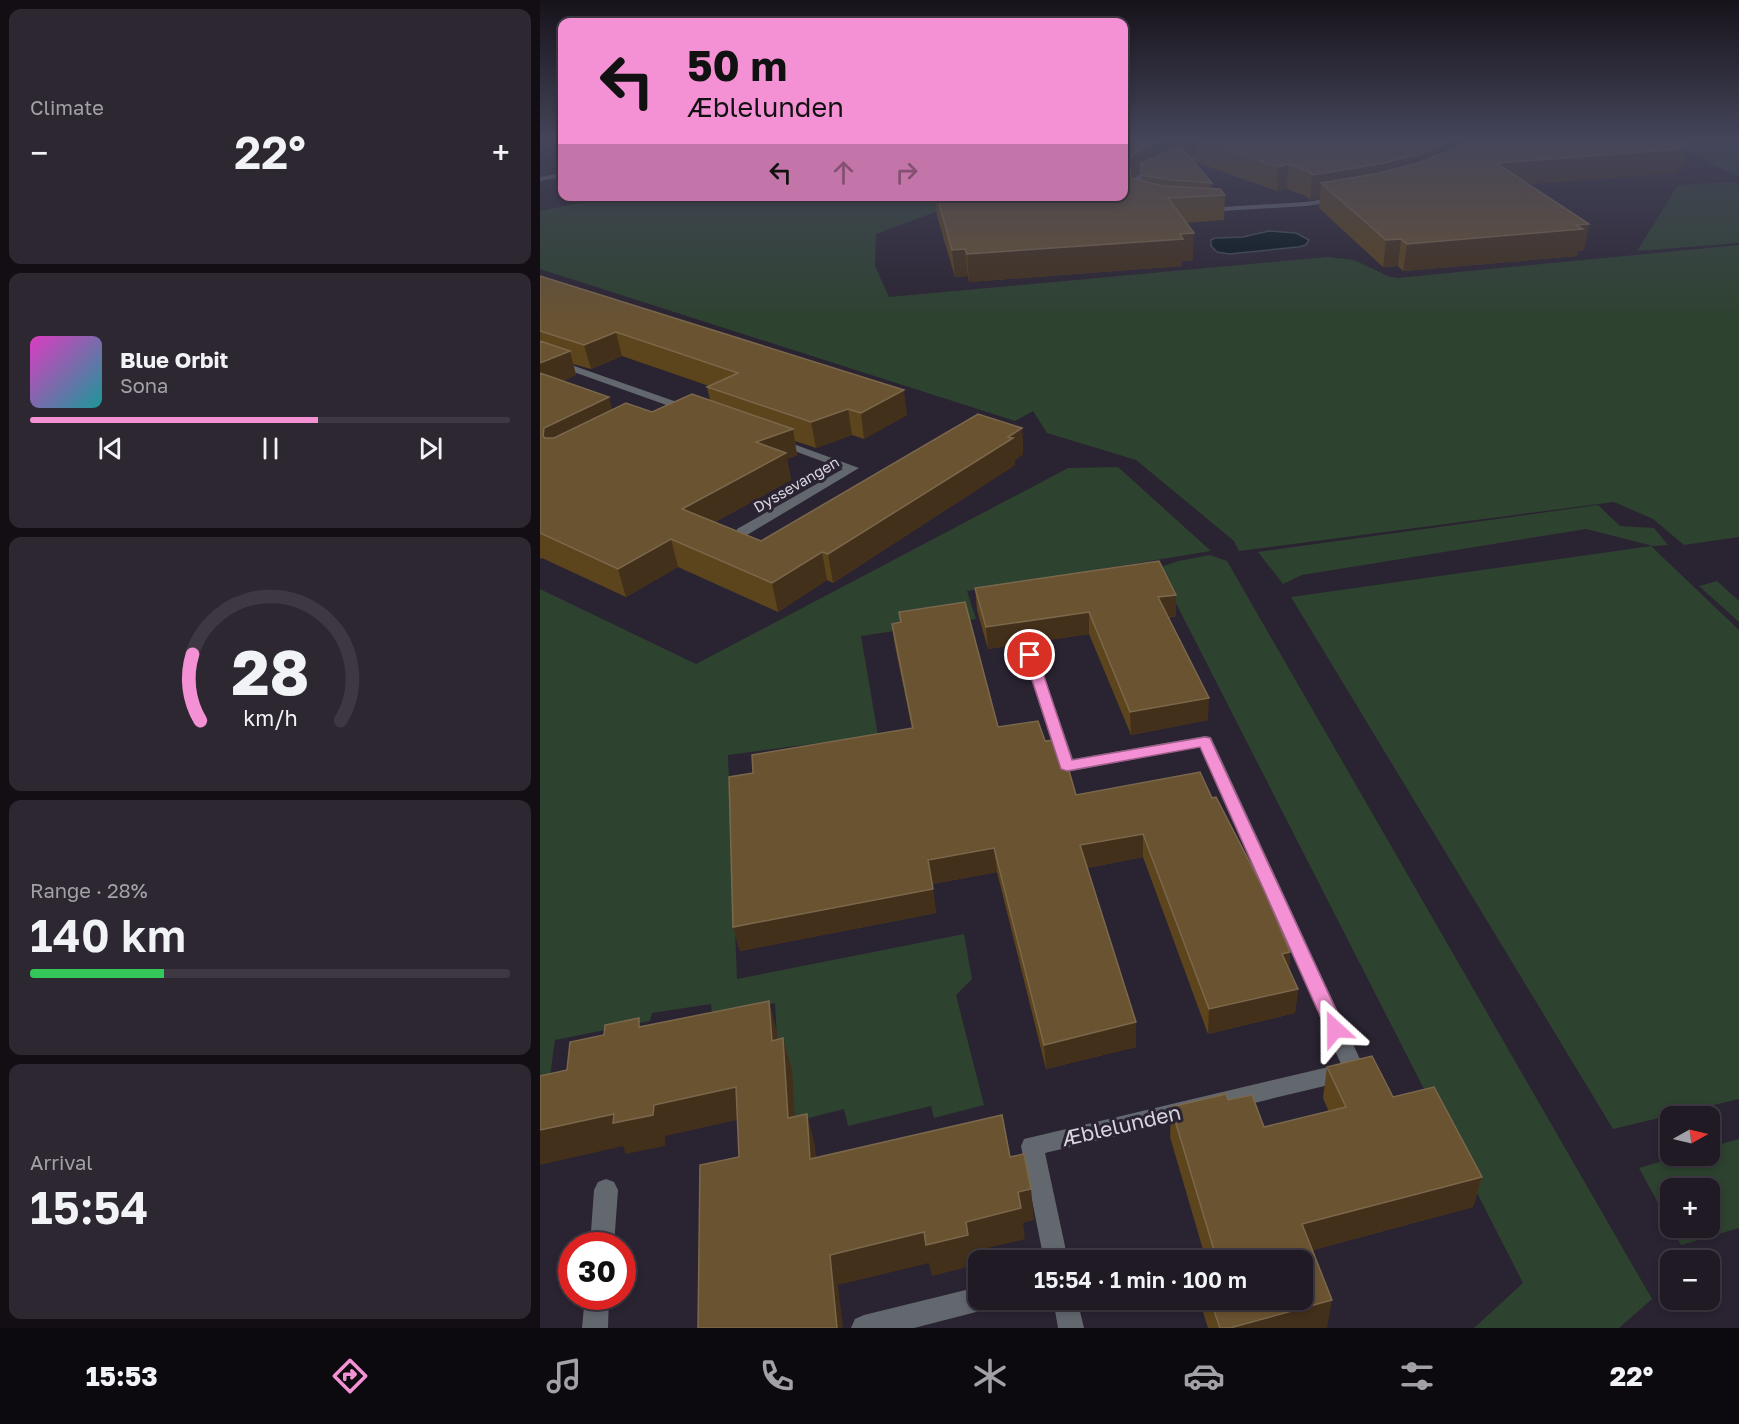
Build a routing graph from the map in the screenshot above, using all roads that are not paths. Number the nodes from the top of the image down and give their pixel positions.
1 (1137, 200) edge
2 (1333, 200) edge
3 (1145, 204) edge
4 (1194, 210) edge
5 (540, 357) edge
6 (702, 414) edge
7 (766, 437) edge
8 (742, 532) edge
9 (1030, 655) dead end
10 (606, 1190) dead end
11 (603, 1232) edge
12 (1054, 1250) edge
13 (968, 1302) edge
14 (596, 1310) edge
15 (1067, 1310) edge
16 (595, 1328) edge
17 (864, 1328) edge
18 (1071, 1328) edge

1 - 3 street
2 - 4 street
5 - 6 street
7 - 8 street, Dyssevangen
9 - 12 street, Æblelunden
10 - 11 street
13 - 17 street
14 - 16 street
15 - 18 street

